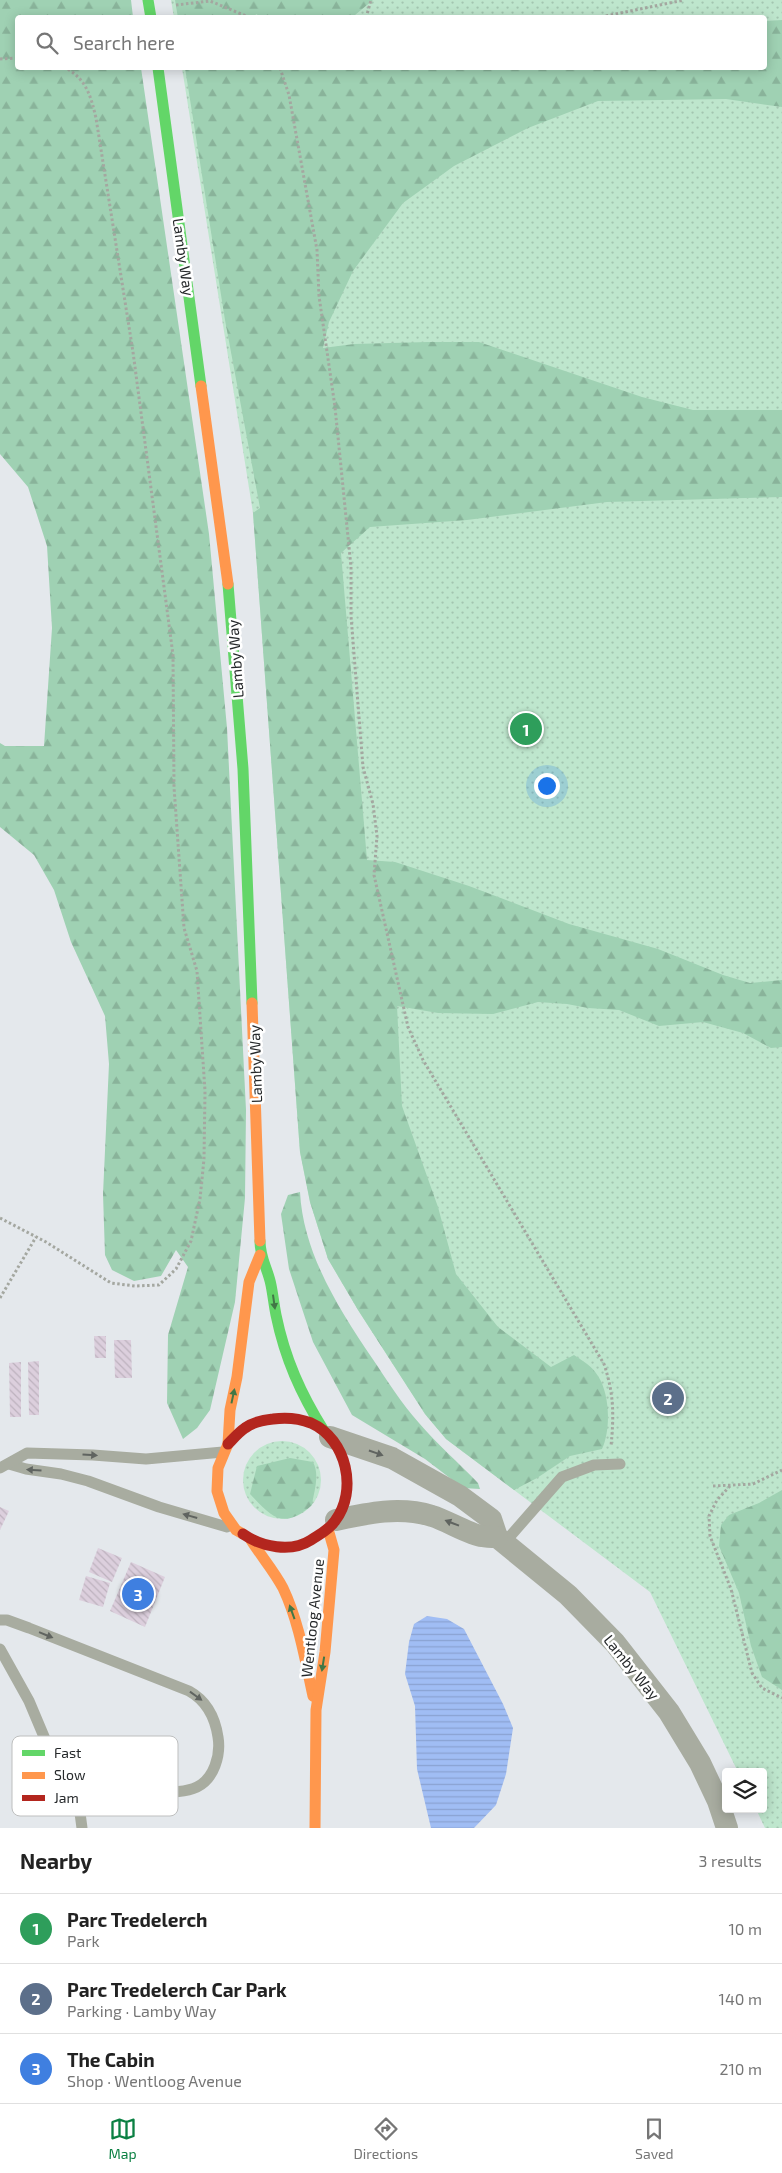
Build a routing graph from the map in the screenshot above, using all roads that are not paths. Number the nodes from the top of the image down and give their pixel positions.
1 (148, 0) edge
2 (150, 15) edge
3 (158, 70) edge
4 (260, 1255) junction
5 (327, 1434) junction
6 (226, 1448) junction
7 (620, 1464) dead end
8 (4, 1466) edge
9 (332, 1525) junction
10 (236, 1530) junction
11 (501, 1539) junction
12 (251, 1540) junction
13 (0, 1620) edge
14 (0, 1649) edge
15 (316, 1710) junction
16 (44, 1736) edge
17 (178, 1790) edge
18 (315, 1828) edge
19 (727, 1828) edge

1 - 2 street
3 - 4 street, Lamby Way
4 -> 5 street, Lamby Way
6 -> 4 street, Lamby Way
5 - 6 street
5 - 9 street
5 -> 11 street, Lamby Way
8 -> 6 lane
6 - 10 street
7 - 11 lane
10 -> 8 lane
11 -> 9 street
9 - 12 street
9 -> 15 street, Wentloog Avenue
10 - 12 street
11 - 19 street, Lamby Way
15 -> 12 street, Wentloog Avenue
13 -> 17 lane
14 - 16 lane
15 - 18 street, Wentloog Avenue

